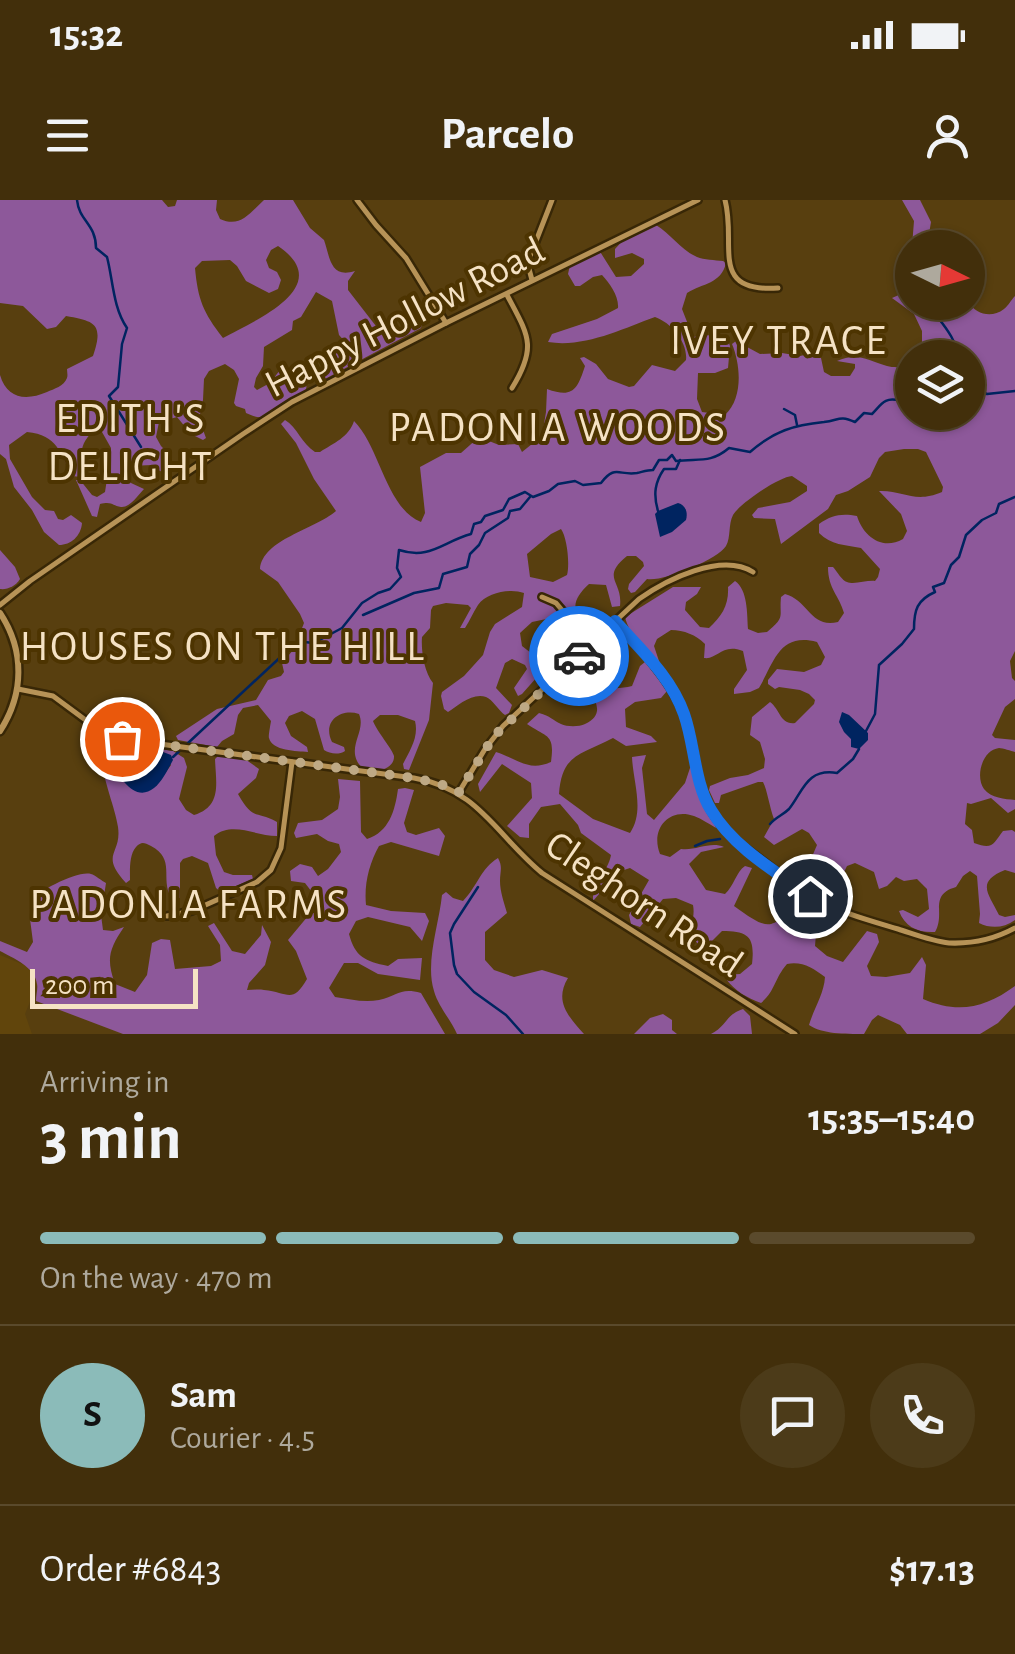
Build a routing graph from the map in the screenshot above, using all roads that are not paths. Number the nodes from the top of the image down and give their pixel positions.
1 (357, 200) edge
2 (552, 200) edge
3 (698, 200) edge
4 (726, 200) edge
5 (532, 280) junction
6 (778, 288) dead end
7 (507, 294) junction
8 (446, 322) junction
9 (512, 388) dead end
10 (753, 572) dead end
11 (542, 597) dead end
12 (0, 605) edge
13 (0, 613) edge
14 (615, 621) junction
15 (591, 644) junction
16 (18, 689) junction
17 (0, 731) edge
18 (292, 762) junction
19 (459, 792) junction
20 (166, 916) dead end
21 (1015, 928) edge
22 (795, 1034) edge

1 - 8 street
2 - 5 street
3 - 5 street, Happy Hollow Road
4 - 6 street
5 - 7 street, Happy Hollow Road
7 - 8 street, Happy Hollow Road
7 - 9 street
8 - 12 street, Happy Hollow Road
10 - 14 street
11 - 15 street
13 - 16 main road
14 - 15 street
14 - 21 street
15 - 19 street
16 - 17 main road
16 - 18 street, Cleghorn Road
18 - 19 street, Cleghorn Road
18 - 20 street
19 - 22 street, Cleghorn Road

